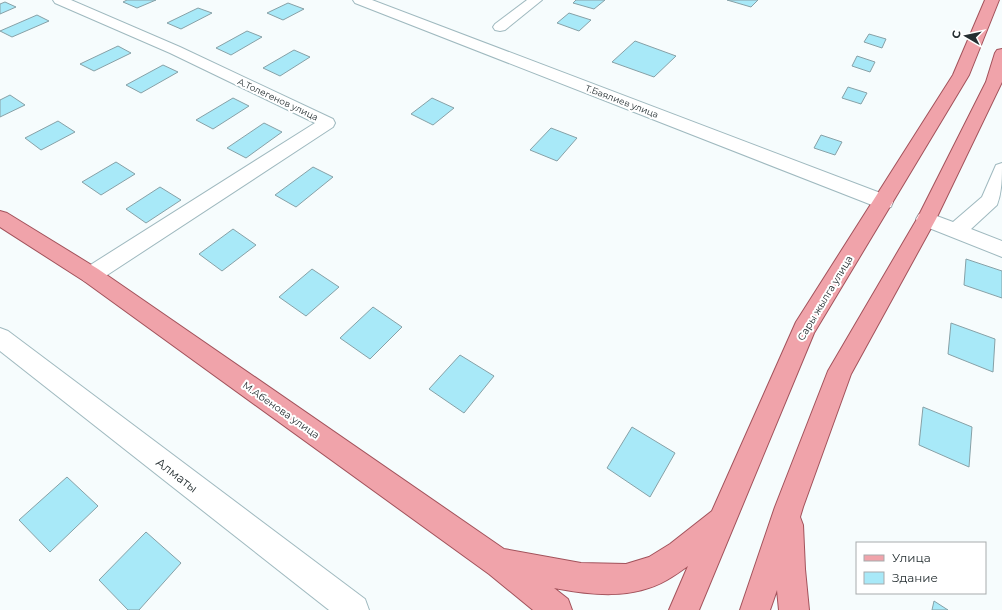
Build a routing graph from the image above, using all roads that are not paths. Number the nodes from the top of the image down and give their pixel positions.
1 (60, 0) edge
2 (360, 0) edge
3 (535, 0) edge
4 (992, 0) edge
5 (500, 27) dead end
6 (1002, 53) edge
7 (1002, 169) edge
8 (884, 202) junction
9 (0, 218) edge
10 (926, 220) junction
11 (956, 231) junction
12 (1002, 250) edge
13 (91, 275) junction
14 (0, 338) edge
15 (789, 507) junction
16 (722, 520) junction
17 (499, 564) junction
18 (354, 610) edge
19 (558, 610) edge
20 (684, 610) edge
21 (755, 610) edge
22 (794, 610) edge

1 - 13 street, А.Толегенов улица
2 - 8 street, Т.Баялиев улица
3 - 5 street
4 - 8 main road, Сары жылга улица
6 - 10 main road
7 - 11 street
8 - 16 main road, Сары жылга улица
9 - 13 main road, М.Абенова улица
10 - 11 street
10 - 15 main road
11 - 12 street
13 - 17 main road, М.Абенова улица
14 - 18 street, Алматы
15 - 21 main road
15 - 22 main road
16 - 17 main road
16 - 20 main road, Сары жылга улица
17 - 19 main road, М.Абенова улица

